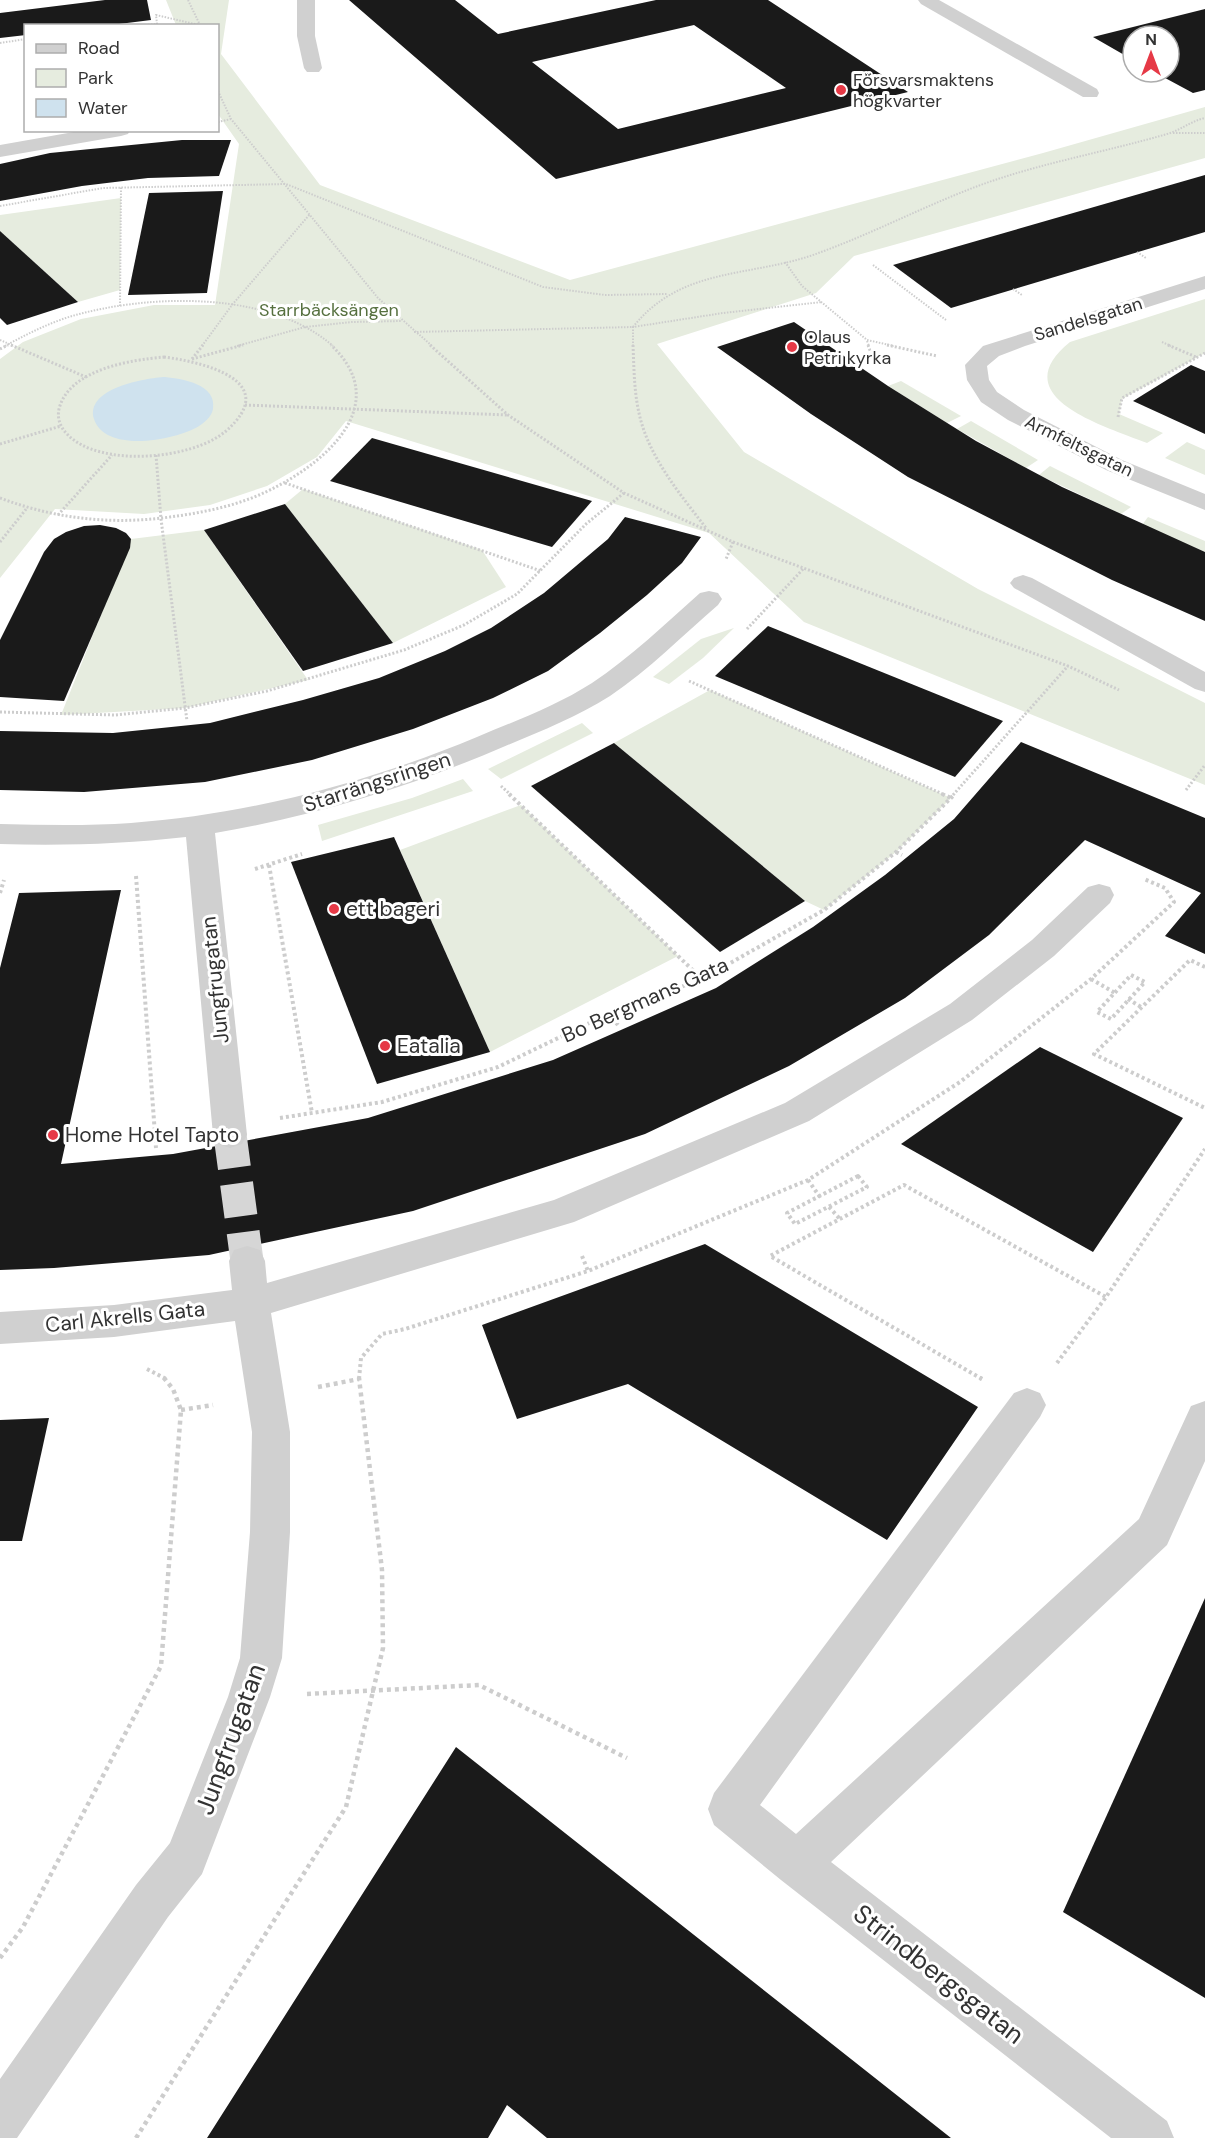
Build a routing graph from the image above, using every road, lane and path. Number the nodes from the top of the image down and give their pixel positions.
1 (188, 0) edge
2 (306, 0) edge
3 (927, 0) edge
4 (157, 24) edge
5 (192, 24) edge
6 (200, 24) edge
7 (24, 39) edge
8 (0, 43) edge
9 (313, 68) dead end
10 (219, 93) edge
11 (1090, 93) dead end
12 (1205, 118) edge
13 (231, 119) junction
14 (219, 122) edge
15 (110, 132) edge
16 (1170, 134) junction
17 (1205, 134) edge
18 (0, 151) edge
19 (286, 184) junction
20 (121, 187) junction
21 (0, 207) edge
22 (310, 214) junction
23 (785, 262) junction
24 (873, 265) dead end
25 (1205, 282) edge
26 (669, 294) junction
27 (822, 302) junction
28 (232, 305) junction
29 (120, 306) junction
30 (946, 320) dead end
31 (403, 321) junction
32 (305, 327) junction
33 (633, 327) junction
34 (414, 332) junction
35 (0, 340) edge
36 (867, 340) junction
37 (8, 343) junction
38 (0, 349) edge
39 (1205, 352) edge
40 (191, 359) junction
41 (874, 361) dead end
42 (976, 365) junction
43 (86, 377) junction
44 (245, 405) junction
45 (355, 409) junction
46 (508, 415) junction
47 (61, 426) junction
48 (0, 444) edge
49 (1084, 450) junction
50 (112, 455) junction
51 (156, 455) junction
52 (285, 483) junction
53 (624, 493) junction
54 (0, 498) edge
55 (1205, 503) edge
56 (27, 508) junction
57 (58, 516) junction
58 (161, 519) junction
59 (707, 530) junction
60 (0, 542) edge
61 (733, 542) junction
62 (541, 571) junction
63 (1023, 584) dead end
64 (709, 599) joint
65 (1068, 666) junction
66 (689, 681) dead end
67 (1205, 683) edge
68 (1126, 694) dead end
69 (185, 708) junction
70 (0, 712) edge
71 (187, 721) dead end
72 (467, 753) junction
73 (1205, 765) edge
74 (1186, 790) dead end
75 (951, 798) junction
76 (261, 816) junction
77 (200, 826) junction
78 (135, 833) junction
79 (0, 834) edge
80 (896, 852) junction
81 (902, 855) dead end
82 (1133, 874) dead end
83 (5, 878) dead end
84 (0, 893) edge
85 (1099, 895) dead end
86 (1205, 967) edge
87 (702, 978) junction
88 (1091, 979) junction
89 (1114, 993) junction
90 (1128, 999) junction
91 (1141, 1007) junction
92 (608, 1014) junction
93 (618, 1025) dead end
94 (1205, 1108) edge
95 (312, 1113) junction
96 (230, 1130) joint
97 (156, 1148) dead end
98 (1205, 1149) edge
99 (807, 1180) junction
100 (820, 1197) junction
101 (829, 1207) junction
102 (840, 1219) junction
103 (247, 1261) tunnel mouth
104 (1106, 1297) junction
105 (251, 1304) junction
106 (0, 1328) edge
107 (143, 1368) dead end
108 (1026, 1405) junction
109 (1205, 1418) edge
110 (372, 1690) junction
111 (249, 1697) junction
112 (627, 1758) dead end
113 (797, 1864) junction
114 (0, 1958) edge
115 (0, 2121) edge
116 (136, 2138) edge
117 (1150, 2138) edge

1 - 6 path
2 - 9 street
3 - 11 street
4 - 5 path
7 - 8 path
10 - 13 path
12 - 16 path
13 - 14 path
13 - 19 path
15 - 18 street
16 - 17 path
16 - 23 path
19 - 20 path
19 - 22 path
19 - 26 path
20 - 21 path
20 - 29 path
22 - 28 path
22 - 31 path
23 - 26 path
23 - 27 path
24 - 30 path
25 - 42 street, Sandelsgatan
26 - 33 path
27 - 33 path
27 - 36 path
28 - 29 path
28 - 32 path
28 - 40 path
29 - 37 path
31 - 32 path
31 - 34 path
32 - 40 path
32 - 45 path
33 - 34 path
33 - 59 path
34 - 46 path
35 - 37 path
36 - 41 path
36 - 42 path
37 - 38 path
37 - 43 path
39 - 49 path
40 - 43 path
40 - 44 path
42 - 49 street, Armfeltsgatan
43 - 47 path
44 - 45 path
44 - 51 path
45 - 46 path
45 - 52 path
46 - 53 path
47 - 48 path
47 - 50 path
49 - 55 street, Armfeltsgatan
50 - 51 path
50 - 57 path
51 - 58 path
52 - 58 path
52 - 62 path
53 - 59 path
53 - 62 path
54 - 56 path
56 - 57 path
56 - 60 path
57 - 58 path
58 - 69 path
59 - 61 path
61 - 64 path
61 - 65 path
62 - 69 path
63 - 67 street
64 - 72 street, Starrängsringen
65 - 68 path
65 - 75 path, Bo Bergmans Gata
66 - 75 path
69 - 70 path
69 - 71 path
72 - 76 street, Starrängsringen
72 - 87 path
73 - 74 path
75 - 80 path, Bo Bergmans Gata
76 - 77 street, Starrängsringen
76 - 95 path
77 - 78 street, Starrängsringen
77 - 96 street, Jungfrugatan
78 - 79 street, Starrängsringen
78 - 97 path
80 - 81 path
80 - 87 path, Bo Bergmans Gata
82 - 88 path
83 - 84 path
85 - 105 street
86 - 91 path
87 - 92 path, Bo Bergmans Gata
88 - 89 path
88 - 99 path
89 - 90 path
89 - 90 path
90 - 91 path
91 - 94 path
92 - 93 path
92 - 95 path, Bo Bergmans Gata
95 - 96 path, Bo Bergmans Gata
98 - 104 path
99 - 100 path
99 - 110 path
100 - 101 path
100 - 101 path
101 - 102 path
102 - 104 path
102 - 108 path
103 - 105 street, Jungfrugatan
104 - 108 path
105 - 106 street, Carl Akrells Gata
105 - 111 street, Jungfrugatan
107 - 114 path
108 - 113 street, Strindbergsgatan
109 - 113 street
110 - 111 path
110 - 112 path
110 - 116 path
111 - 115 street, Jungfrugatan
113 - 117 street, Strindbergsgatan

